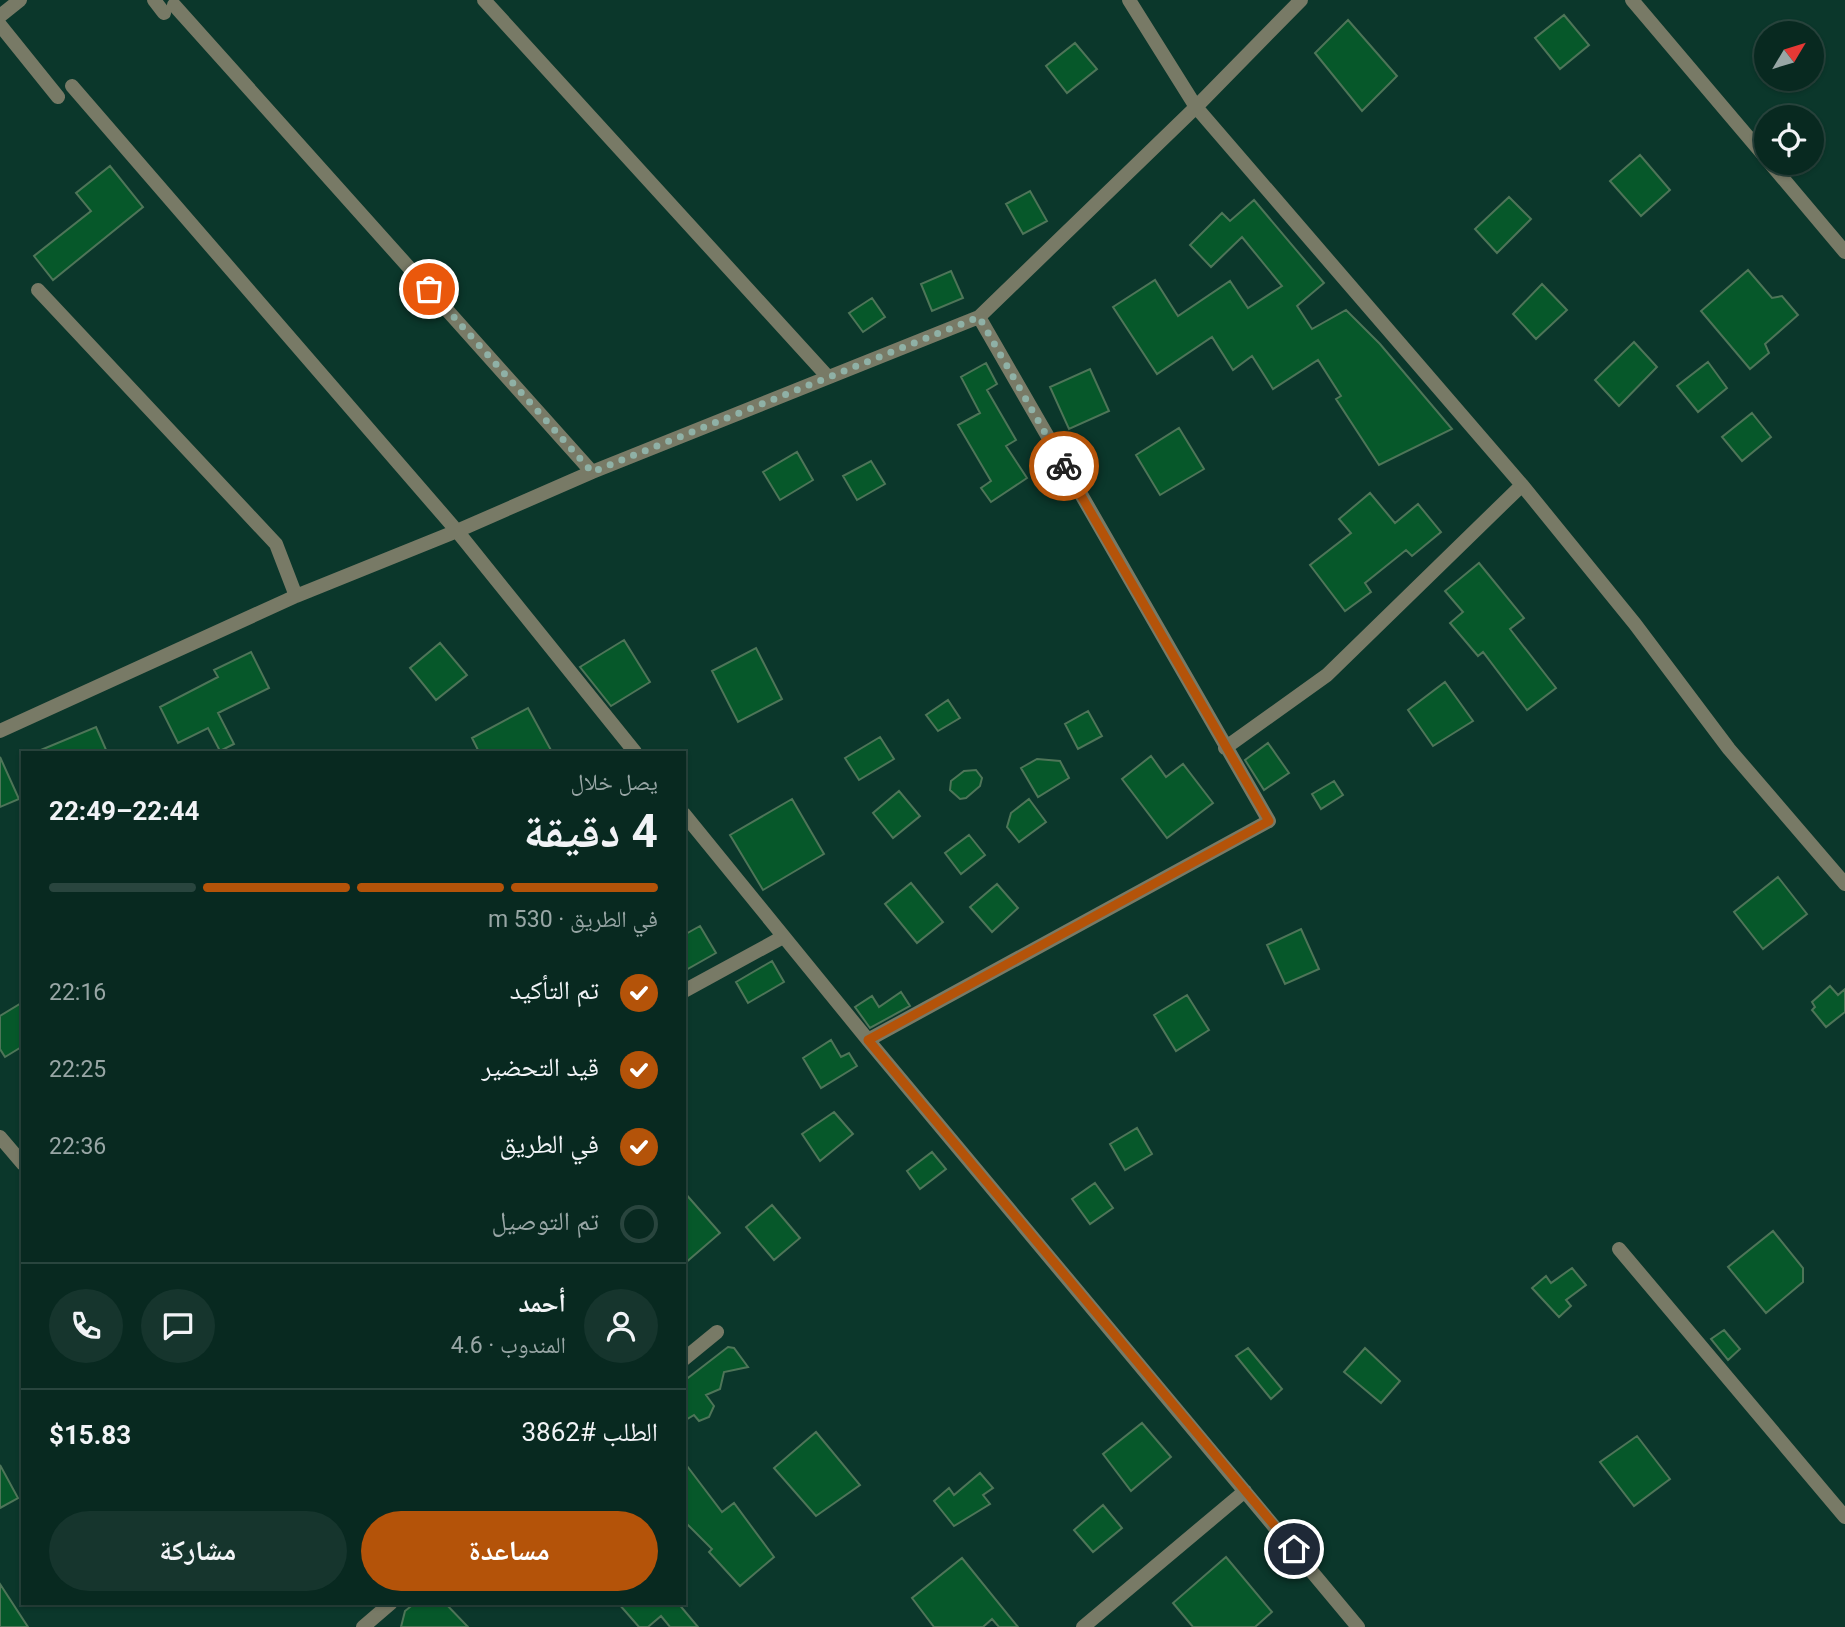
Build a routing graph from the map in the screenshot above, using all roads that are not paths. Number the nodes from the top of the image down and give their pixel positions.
1 (20, 0) edge
2 (154, 0) edge
3 (484, 0) edge
4 (1129, 0) edge
5 (1301, 0) edge
6 (1632, 0) edge
7 (0, 16) edge
8 (0, 25) edge
9 (72, 86) dead end
10 (58, 97) dead end
11 (1196, 107) junction
12 (1754, 144) edge
13 (1780, 175) edge
14 (1845, 252) edge
15 (38, 290) dead end
16 (979, 317) junction
17 (828, 377) junction
18 (592, 472) junction
19 (1522, 485) junction
20 (457, 531) junction
21 (296, 596) junction
22 (0, 731) edge
23 (1225, 748) junction
24 (634, 751) edge
25 (686, 816) edge
26 (1845, 884) edge
27 (783, 937) junction
28 (686, 990) edge
29 (868, 1040) junction
30 (0, 1137) edge
31 (21, 1162) edge
32 (1619, 1249) dead end
33 (717, 1332) dead end
34 (686, 1357) edge
35 (1245, 1490) junction
36 (1845, 1517) edge
37 (386, 1605) edge
38 (363, 1627) edge
39 (1083, 1627) edge
40 (1359, 1627) edge

1 - 7 street
2 - 18 street
3 - 17 street
4 - 11 street
5 - 11 street
6 - 12 street
8 - 10 street
9 - 20 street
11 - 16 street
11 - 19 street
13 - 14 street
15 - 21 street
16 - 17 street
16 - 23 street
17 - 18 street
18 - 20 street
19 - 23 street
19 - 26 street
20 - 21 street
20 - 24 street
21 - 22 street
23 - 29 street
25 - 27 street
27 - 28 street
27 - 29 street
29 - 35 street
30 - 31 street
32 - 36 street
33 - 34 street
35 - 39 street
35 - 40 street
37 - 38 street

